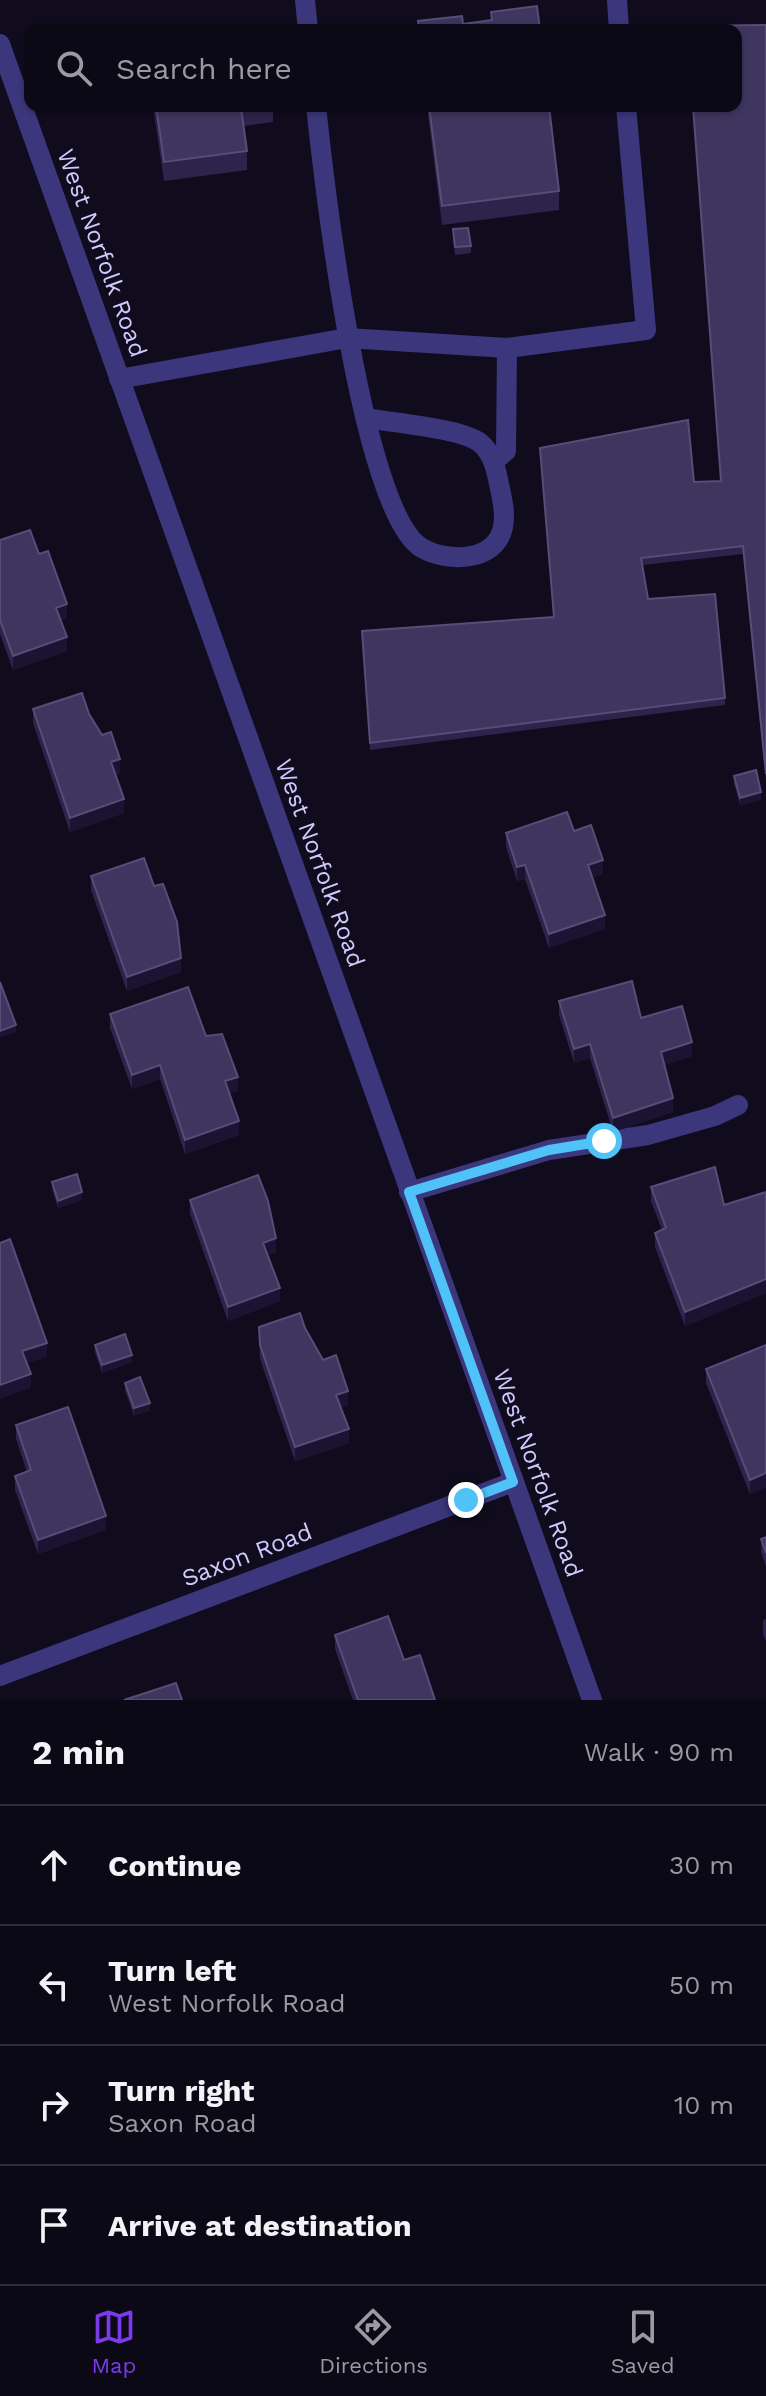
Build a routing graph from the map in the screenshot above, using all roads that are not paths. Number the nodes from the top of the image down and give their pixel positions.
1 (305, 0) edge
2 (617, 0) edge
3 (307, 24) edge
4 (619, 24) edge
5 (0, 44) edge
6 (24, 112) edge
7 (24, 112) edge
8 (317, 112) edge
9 (627, 112) edge
10 (347, 338) junction
11 (507, 348) junction
12 (119, 379) junction
13 (367, 418) junction
14 (494, 461) junction
15 (738, 1105) dead end
16 (409, 1192) junction
17 (513, 1482) junction
18 (0, 1676) edge
19 (592, 1700) edge

1 - 3 street
2 - 4 street
5 - 7 street, West Norfolk Road
6 - 12 street, West Norfolk Road
8 - 10 street
9 - 11 street
10 - 11 street
10 - 12 street
10 - 13 street
11 - 14 street
12 - 16 street, West Norfolk Road
13 - 14 street
13 - 14 street
15 - 16 street
16 - 17 street, West Norfolk Road
17 - 18 street, Saxon Road
17 - 19 street, West Norfolk Road

